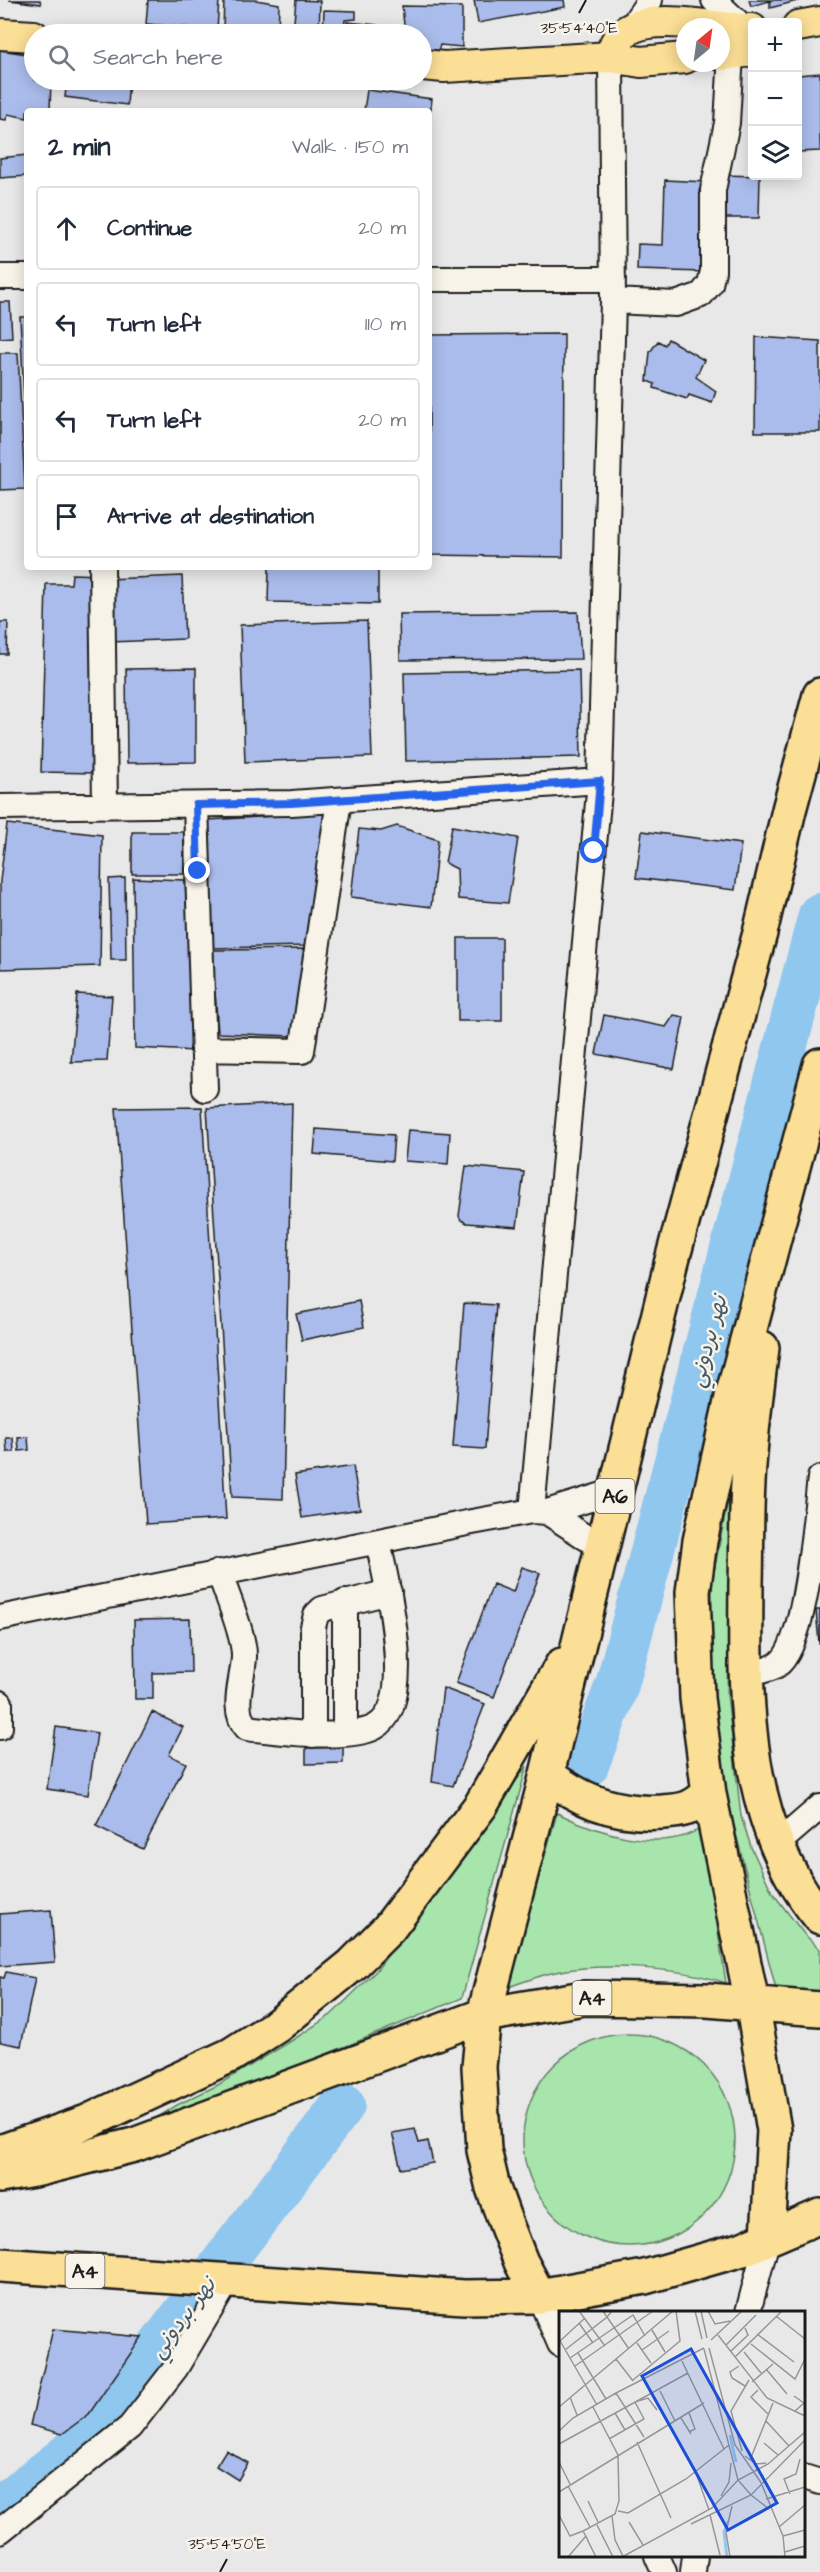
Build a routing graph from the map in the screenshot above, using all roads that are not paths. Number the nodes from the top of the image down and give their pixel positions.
1 (714, 0) edge
2 (644, 9) edge
3 (820, 22) edge
4 (802, 26) edge
5 (0, 34) edge
6 (24, 35) edge
7 (820, 42) edge
8 (741, 44) edge
9 (802, 44) edge
10 (611, 57) junction
11 (676, 59) edge
12 (432, 66) edge
13 (0, 277) edge
14 (24, 277) edge
15 (432, 279) edge
16 (613, 290) junction
17 (102, 570) edge
18 (820, 695) edge
19 (600, 781) junction
20 (339, 800) junction
21 (196, 805) junction
22 (105, 806) junction
23 (0, 807) edge
24 (203, 1049) junction
25 (820, 1065) edge
26 (205, 1089) dead end
27 (760, 1292) junction
28 (820, 1478) edge
29 (616, 1491) junction
30 (539, 1511) junction
31 (378, 1542) junction
32 (602, 1548) junction
33 (219, 1572) junction
34 (389, 1592) junction
35 (590, 1597) junction
36 (345, 1602) junction
37 (0, 1618) edge
38 (745, 1674) junction
39 (0, 1703) edge
40 (0, 1727) edge
41 (345, 1733) junction
42 (313, 1735) junction
43 (547, 1774) junction
44 (709, 1794) junction
45 (820, 1808) edge
46 (776, 1845) junction
47 (820, 1917) edge
48 (752, 2002) junction
49 (820, 2009) edge
50 (484, 2015) junction
51 (0, 2152) edge
52 (0, 2176) edge
53 (820, 2216) edge
54 (768, 2237) junction
55 (0, 2265) edge
56 (228, 2280) junction
57 (539, 2296) junction
58 (749, 2311) edge
59 (559, 2340) edge
60 (805, 2476) edge
61 (820, 2482) edge
62 (0, 2531) edge
63 (657, 2557) edge
64 (695, 2557) edge
65 (664, 2572) edge
66 (693, 2572) edge

1 - 8 street
2 - 8 main road
2 - 10 main road
3 - 4 main road
5 - 6 main road
7 - 9 main road
8 - 16 street
10 - 11 main road
10 - 12 main road
10 - 16 street
13 - 14 street
15 - 16 street
16 - 19 street
17 - 22 street
18 - 29 highway, A6
19 - 20 street
19 - 30 street
20 - 21 street
20 - 24 street
21 - 22 street
21 - 24 street
22 - 23 street
24 - 26 street
25 - 27 highway
27 - 38 highway
27 - 44 highway
28 - 38 street
29 - 30 street
29 - 32 highway, A6
30 - 31 street
30 - 32 street
31 - 33 street
31 - 34 street
32 - 35 highway, A6
33 - 37 street
33 - 42 street
34 - 36 street
34 - 41 street
35 - 43 highway, A6
35 - 51 highway
36 - 41 street
36 - 42 street
38 - 46 highway
39 - 40 street
41 - 42 street
43 - 44 highway
43 - 50 highway, A6
44 - 48 highway
45 - 46 street
46 - 47 highway
48 - 49 highway, A4
48 - 50 highway, A4
48 - 54 highway
50 - 52 highway, A4
50 - 57 highway, A6
53 - 54 highway
54 - 57 highway
54 - 58 street
55 - 56 highway, A4
56 - 57 highway
56 - 62 street
57 - 59 street
60 - 61 street
63 - 65 street
64 - 66 street

